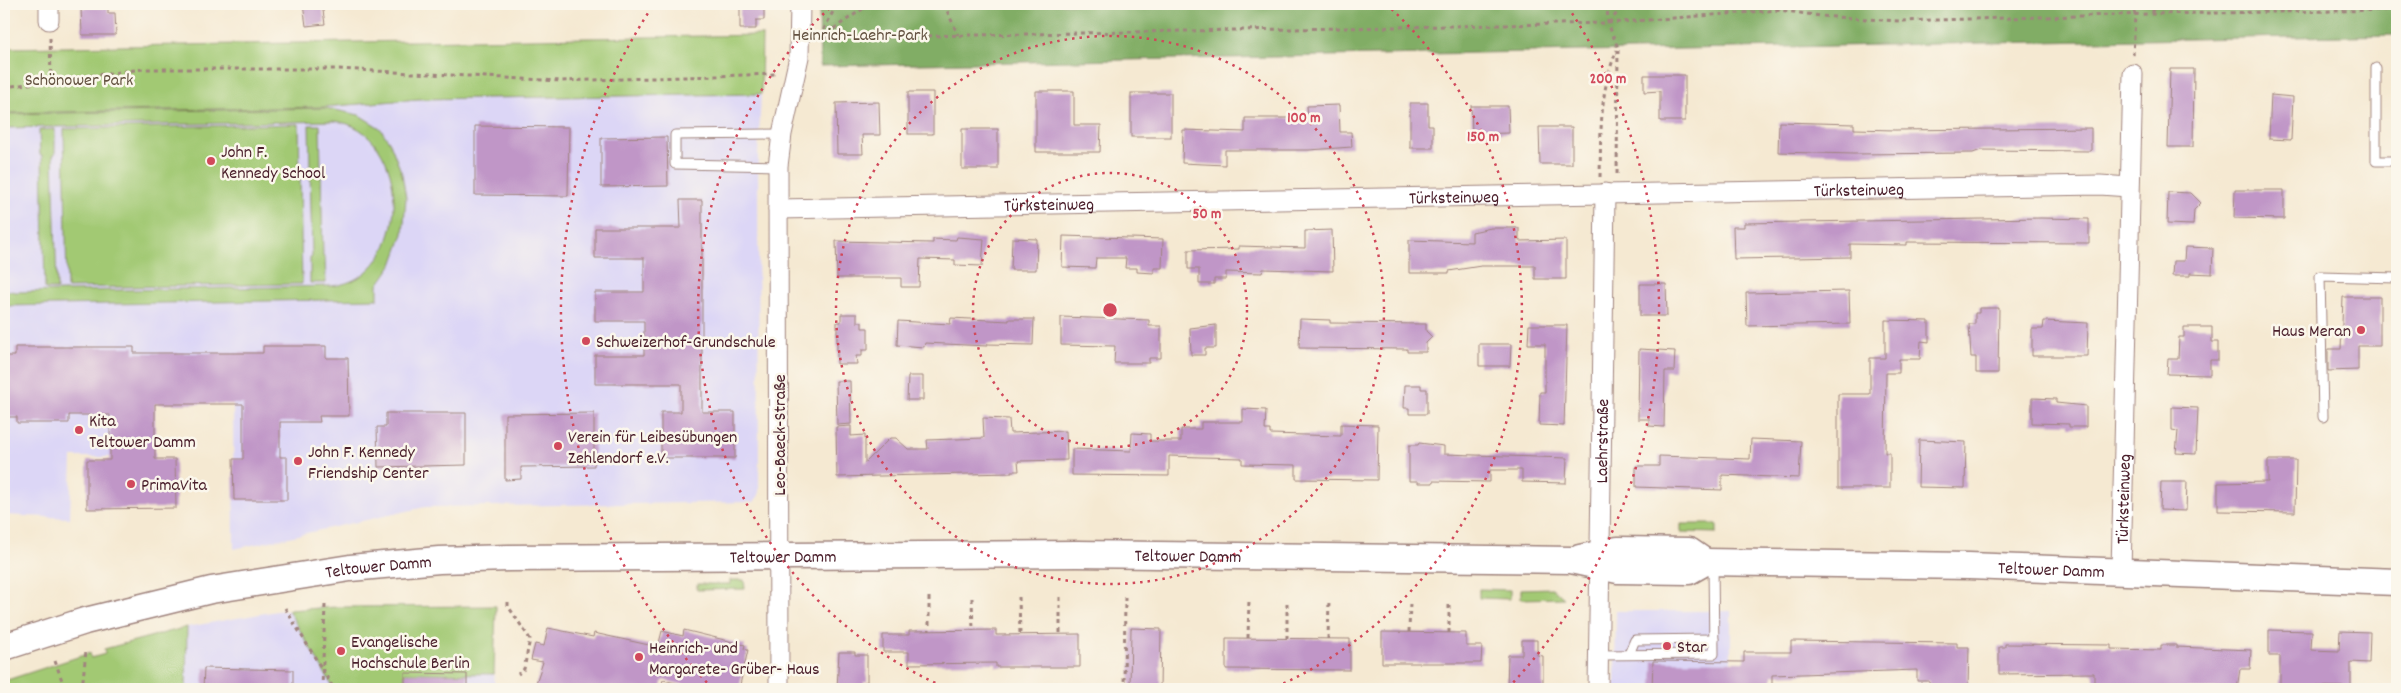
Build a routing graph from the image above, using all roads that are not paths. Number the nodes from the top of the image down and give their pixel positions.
1 (800, 4) edge
2 (2376, 68) dead end
3 (2133, 74) road end
4 (782, 134) junction
5 (2397, 161) edge
6 (778, 166) junction
7 (1607, 184) junction
8 (2129, 187) junction
9 (778, 209) junction
10 (2397, 278) edge
11 (2323, 417) dead end
12 (779, 556) junction
13 (1600, 560) junction
14 (1709, 562) junction
15 (2121, 571) junction
16 (2397, 582) edge
17 (1714, 639) junction
18 (4, 647) edge
19 (1598, 654) junction
20 (1629, 654) junction
21 (779, 689) edge
22 (1598, 689) edge

1 - 4 street, Leo-Baeck-Straße
2 - 5 lane
3 - 8 street, Türksteinweg
4 - 6 street, Leo-Baeck-Straße
4 - 6 lane
6 - 9 street, Leo-Baeck-Straße
7 - 8 street, Türksteinweg
7 - 9 street, Türksteinweg
7 - 13 street, Laehrstraße
8 - 15 street, Türksteinweg
9 - 12 street, Leo-Baeck-Straße
10 - 11 lane
12 - 13 main road, Teltower Damm
12 - 18 main road, Teltower Damm
12 - 21 street, Leo-Baeck-Straße
13 - 14 main road, Teltower Damm
13 - 19 street, Laehrstraße
14 - 15 main road, Teltower Damm
14 - 17 lane
15 - 16 main road, Teltower Damm
17 - 20 lane
17 - 20 lane
19 - 20 lane
19 - 22 street, Laehrstraße

